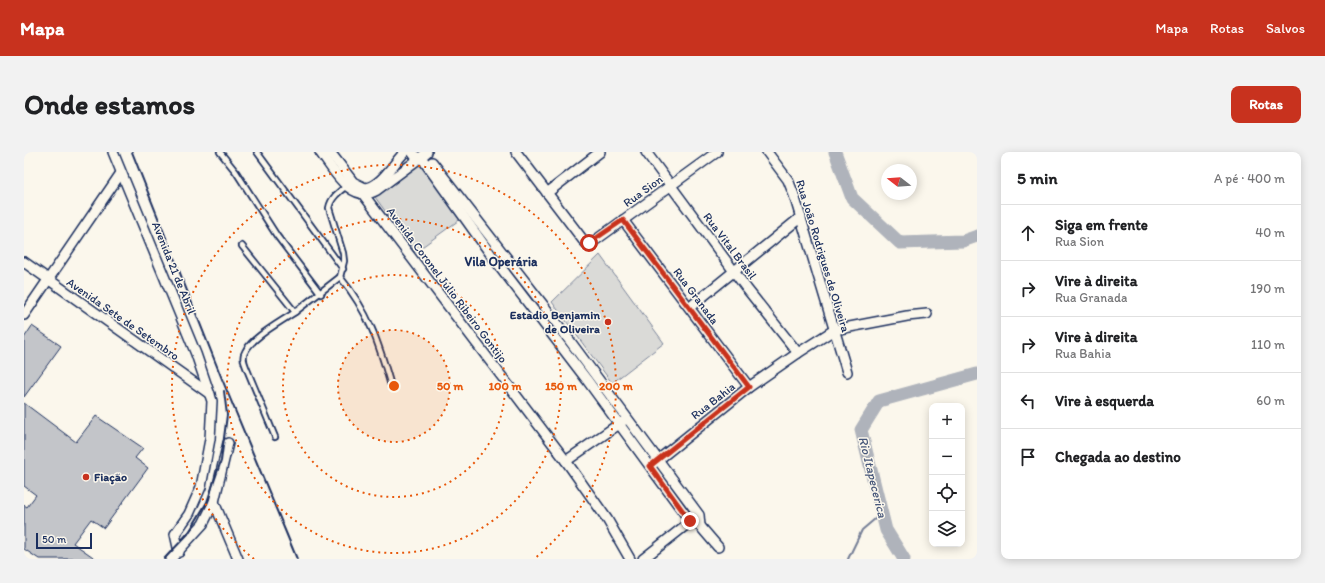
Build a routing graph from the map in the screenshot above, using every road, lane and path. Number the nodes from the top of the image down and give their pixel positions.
1 (113, 152) edge
2 (220, 152) edge
3 (257, 152) edge
4 (320, 152) edge
5 (330, 152) edge
6 (405, 152) edge
7 (412, 152) edge
8 (516, 152) edge
9 (600, 152) edge
10 (646, 152) edge
11 (717, 152) edge
12 (767, 152) edge
13 (423, 155) edge
14 (121, 173) junction
15 (670, 186) junction
16 (358, 187) junction
17 (547, 193) junction
18 (801, 217) junction
19 (623, 220) junction
20 (481, 234) junction
21 (242, 246) dead end
22 (24, 262) edge
23 (343, 270) junction
24 (734, 272) junction
25 (340, 278) junction
26 (48, 280) junction
27 (321, 294) junction
28 (690, 307) junction
29 (295, 312) junction
30 (927, 314) dead end
31 (24, 316) edge
32 (834, 330) junction
33 (798, 353) junction
34 (847, 372) dead end
35 (391, 386) dead end
36 (749, 387) junction
37 (210, 394) junction
38 (626, 419) junction
39 (618, 425) junction
40 (275, 437) dead end
41 (228, 443) dead end
42 (657, 460) junction
43 (566, 461) junction
44 (650, 466) junction
45 (214, 502) junction
46 (699, 515) junction
47 (690, 521) junction
48 (700, 526) junction
49 (718, 547) dead end
50 (179, 552) junction
51 (171, 559) edge
52 (238, 559) edge
53 (630, 559) edge
54 (643, 559) edge

1 - 14 street, Avenida 21 de Abril
2 - 27 lane
3 - 23 lane
4 - 16 street, Avenida Coronel Júlio Ribeiro Gontijo
5 - 16 street, Avenida Coronel Júlio Ribeiro Gontijo
6 - 16 street
7 - 13 street
8 - 17 street
9 - 17 street
10 - 15 street, Rua Vital Brasil
11 - 15 street, Rua Sion
12 - 18 street, Rua João Rodrigues de Oliveira
13 - 16 street
13 - 20 street
14 - 26 street
14 - 37 street, Avenida 21 de Abril
15 - 19 street, Rua Sion
15 - 24 street, Rua Vital Brasil
16 - 23 lane
16 - 43 street, Avenida Coronel Júlio Ribeiro Gontijo
17 - 19 street, Rua Sion
18 - 24 street
18 - 32 street, Rua João Rodrigues de Oliveira
19 - 28 street, Rua Granada
20 - 38 street
20 - 39 street
21 - 29 lane
22 - 26 street, Avenida Sete de Setembro
23 - 25 lane
24 - 28 street
24 - 33 street, Rua Vital Brasil
25 - 27 lane
25 - 35 lane
26 - 31 street
26 - 37 street, Avenida Sete de Setembro
27 - 29 lane
28 - 36 street, Rua Granada
29 - 40 lane
30 - 32 street
32 - 33 street, Rua Bahia
32 - 34 street, Rua João Rodrigues de Oliveira
33 - 36 street, Rua Bahia
36 - 42 street, Rua Bahia
37 - 50 street, Avenida 21 de Abril
38 - 39 street
38 - 42 street
39 - 43 street
39 - 44 street
41 - 45 street
42 - 44 street, Rua Bahia
42 - 46 street
43 - 53 street, Avenida Coronel Júlio Ribeiro Gontijo
44 - 47 street
45 - 50 street
45 - 52 street
46 - 47 street
46 - 48 street
47 - 48 street
47 - 54 street
48 - 49 street
50 - 51 street

